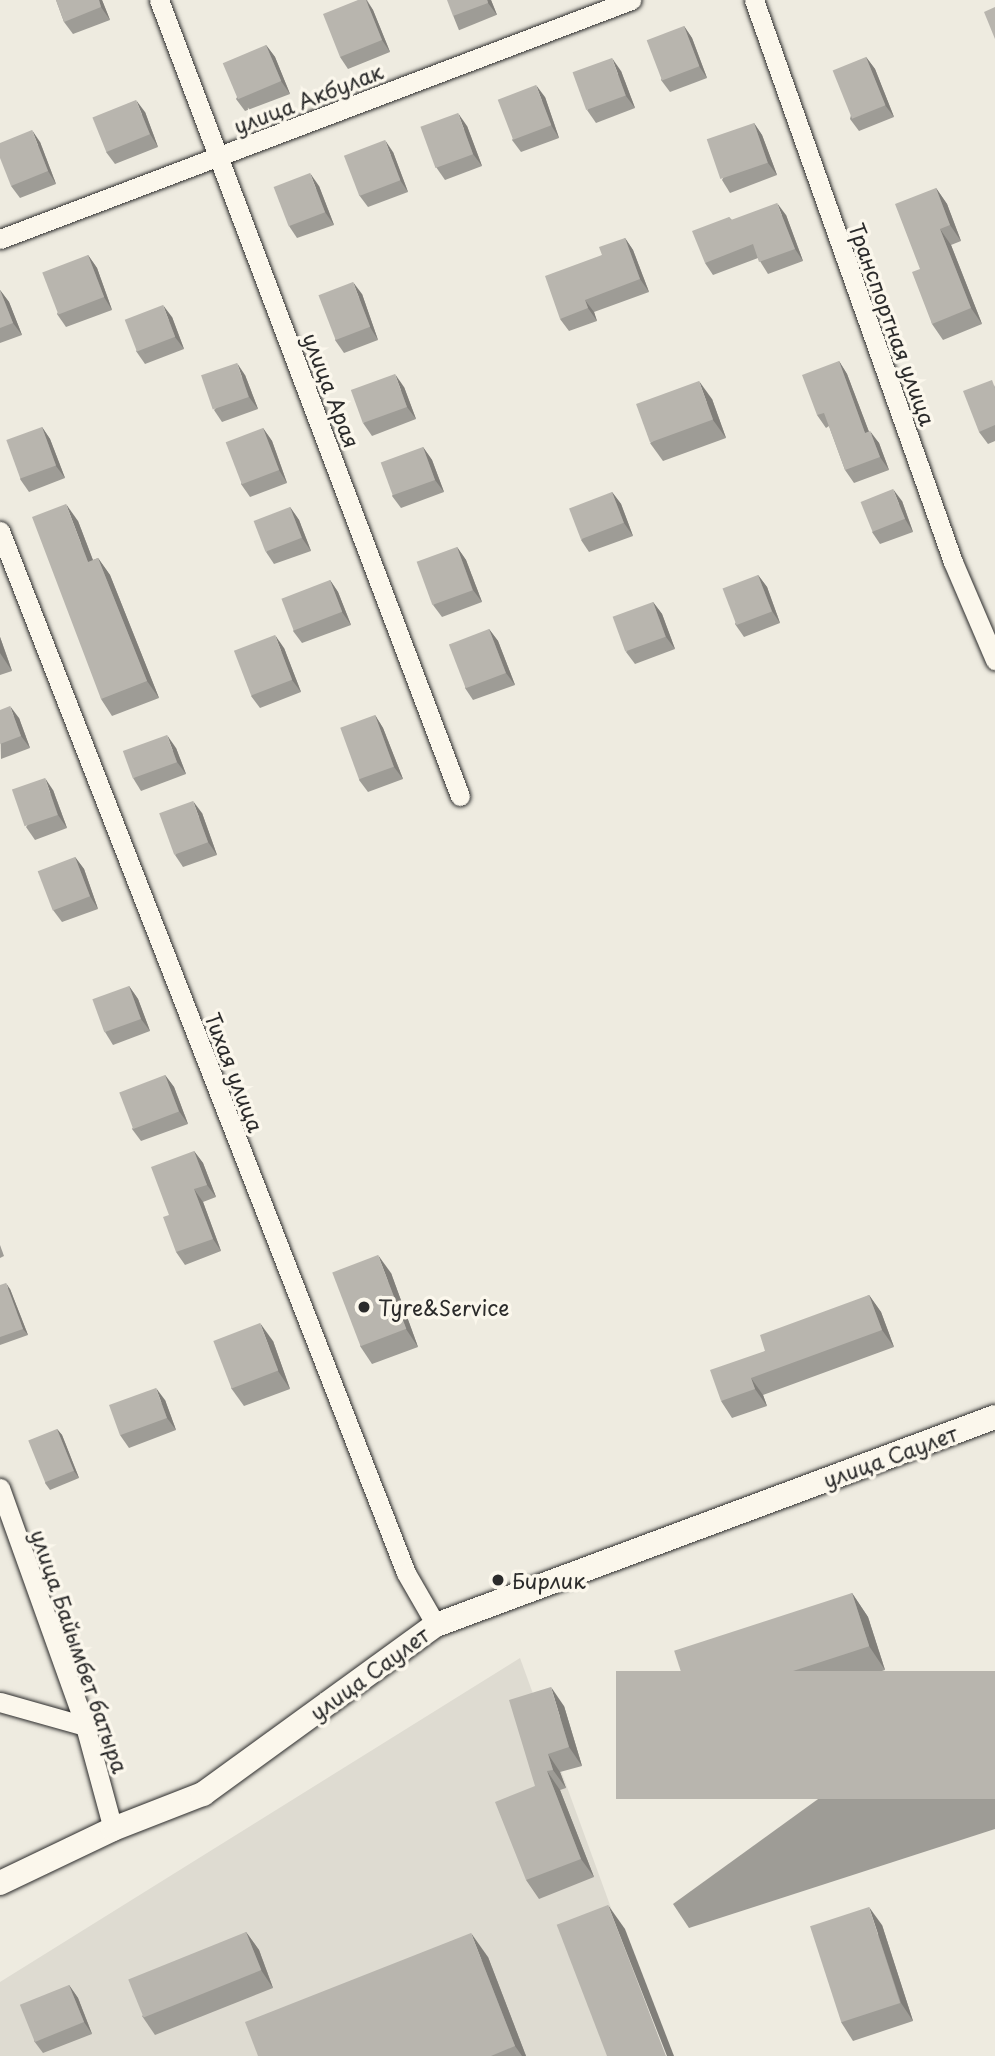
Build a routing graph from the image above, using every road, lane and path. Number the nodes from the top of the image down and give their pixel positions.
1 (159, 0) edge
2 (631, 0) edge
3 (754, 0) edge
4 (220, 156) junction
5 (0, 239) edge
6 (0, 531) edge
7 (995, 660) edge
8 (460, 796) dead end
9 (995, 1416) edge
10 (0, 1488) edge
11 (436, 1625) junction
12 (0, 1702) edge
13 (85, 1726) junction
14 (113, 1829) junction
15 (0, 1883) edge

1 - 4 street, улица Арая
2 - 4 street, улица Акбулак
3 - 7 street, Транспортная улица
4 - 5 street, улица Акбулак
4 - 8 street, улица Арая
6 - 11 street, Тихая улица
9 - 11 street, улица Саулет
10 - 13 street, улица Байымбет батыра
11 - 14 street, улица Саулет
12 - 13 street
13 - 14 street, улица Байымбет батыра
14 - 15 street, улица Саулет

